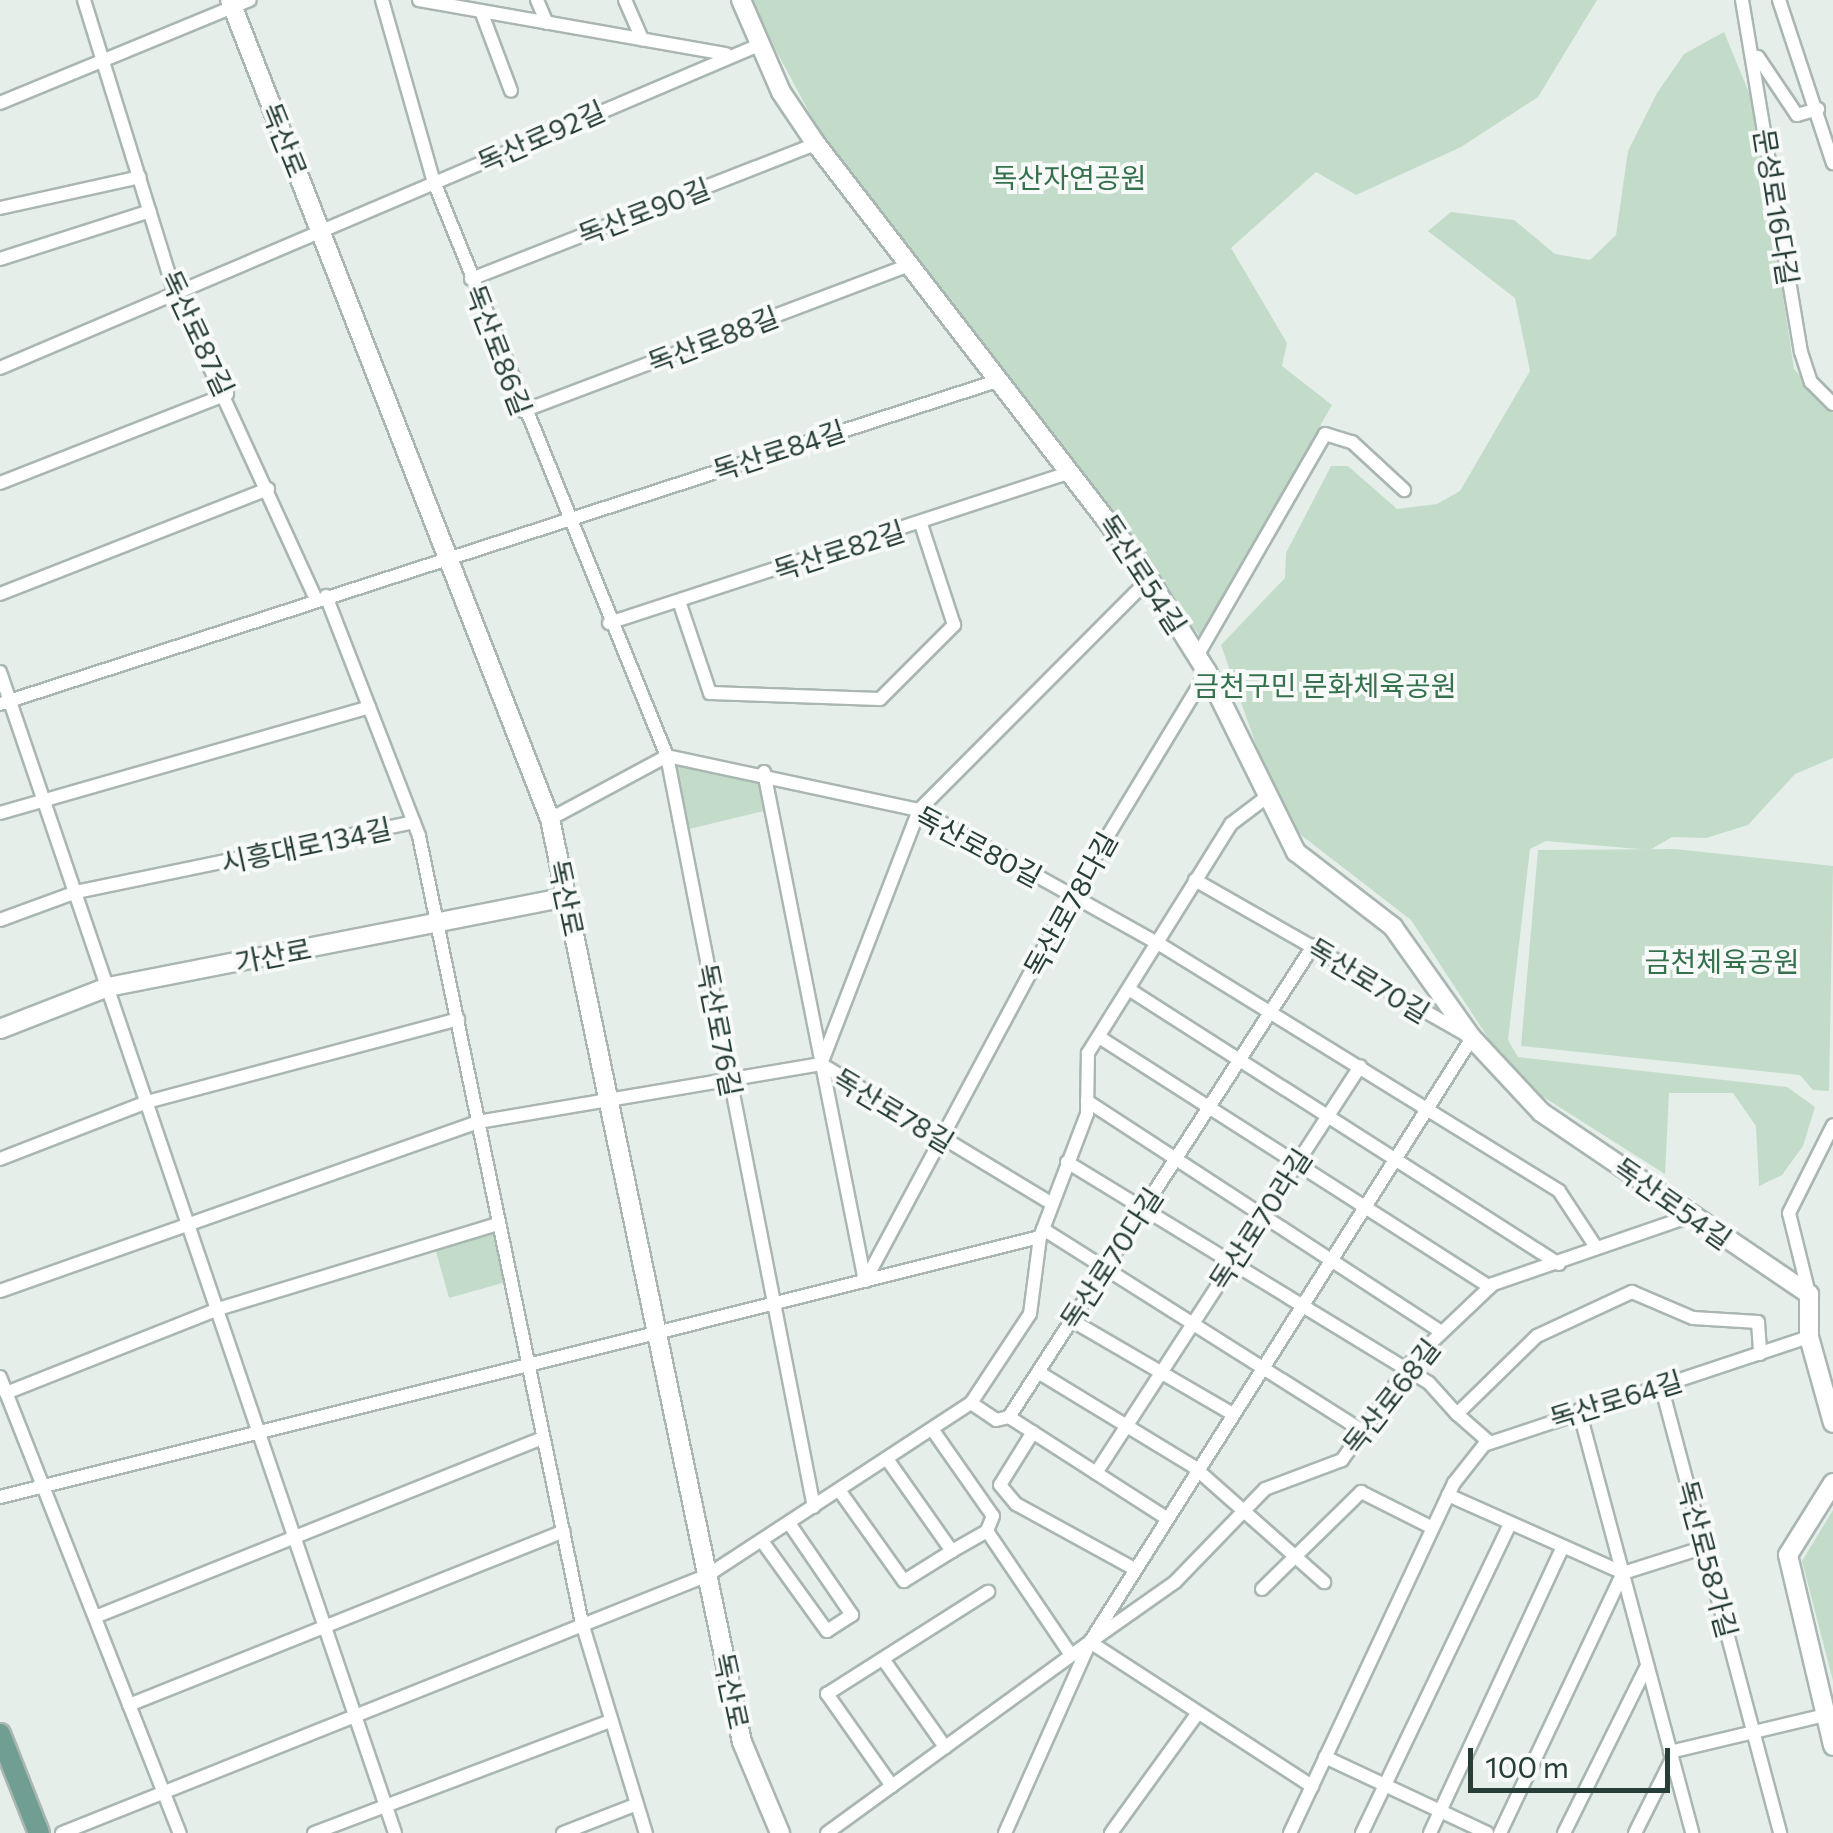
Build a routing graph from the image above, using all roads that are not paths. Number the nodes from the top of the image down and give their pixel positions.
1 (84, 0) edge
2 (382, 0) edge
3 (420, 0) edge
4 (538, 0) edge
5 (625, 0) edge
6 (740, 0) edge
7 (1742, 0) edge
8 (1779, 0) edge
9 (238, 3) edge
10 (451, 3) edge
11 (481, 11) junction
12 (547, 22) junction
13 (642, 39) junction
14 (761, 44) junction
15 (1755, 51) junction
16 (726, 54) junction
17 (108, 56) junction
18 (511, 92) dead end
19 (0, 103) edge
20 (1818, 109) junction
21 (816, 144) junction
22 (1833, 163) edge
23 (140, 177) junction
24 (434, 182) junction
25 (0, 208) edge
26 (150, 211) junction
27 (321, 230) junction
28 (0, 259) edge
29 (904, 267) junction
30 (471, 279) junction
31 (176, 292) junction
32 (0, 368) edge
33 (994, 382) junction
34 (227, 394) junction
35 (1833, 404) edge
36 (522, 411) junction
37 (1066, 473) junction
38 (0, 483) edge
39 (268, 489) junction
40 (1404, 490) dead end
41 (564, 519) junction
42 (921, 524) junction
43 (449, 555) junction
44 (1149, 579) junction
45 (0, 594) edge
46 (321, 598) junction
47 (679, 601) junction
48 (609, 623) junction
49 (1196, 656) junction
50 (0, 672) edge
51 (1207, 672) junction
52 (6, 702) edge
53 (369, 707) junction
54 (667, 756) junction
55 (764, 772) junction
56 (44, 796) junction
57 (1264, 799) junction
58 (919, 810) junction
59 (0, 813) edge
60 (550, 819) junction
61 (414, 822) junction
62 (1196, 880) junction
63 (76, 892) junction
64 (1072, 896) junction
65 (568, 897) junction
66 (0, 920) edge
67 (438, 923) junction
68 (1162, 945) junction
69 (1313, 946) junction
70 (108, 987) junction
71 (1130, 990) junction
72 (1270, 1011) junction
73 (458, 1020) junction
74 (0, 1030) edge
75 (1099, 1038) junction
76 (1472, 1038) junction
77 (1238, 1060) junction
78 (821, 1064) junction
79 (1360, 1066) junction
80 (730, 1083) junction
81 (605, 1095) junction
82 (1087, 1100) junction
83 (147, 1102) junction
84 (1208, 1107) junction
85 (1427, 1108) junction
86 (1327, 1116) junction
87 (478, 1122) junction
88 (1833, 1124) edge
89 (943, 1140) junction
90 (1175, 1158) junction
91 (1394, 1158) junction
92 (0, 1159) edge
93 (1067, 1162) junction
94 (1296, 1163) junction
95 (1052, 1204) junction
96 (1363, 1206) junction
97 (1142, 1210) junction
98 (1263, 1215) junction
99 (1693, 1215) junction
100 (187, 1218) junction
101 (498, 1224) junction
102 (1042, 1233) junction
103 (1594, 1244) junction
104 (1329, 1258) junction
105 (1560, 1264) junction
106 (1230, 1265) junction
107 (1106, 1267) junction
108 (865, 1280) junction
109 (1490, 1287) junction
110 (0, 1291) edge
111 (1810, 1294) junction
112 (774, 1303) junction
113 (1297, 1307) junction
114 (218, 1309) junction
115 (1072, 1320) junction
116 (1193, 1322) junction
117 (659, 1330) junction
118 (1441, 1332) junction
119 (1808, 1337) junction
120 (1760, 1354) junction
121 (527, 1364) junction
122 (1259, 1365) junction
123 (1038, 1372) junction
124 (1161, 1373) junction
125 (1402, 1373) junction
126 (0, 1377) edge
127 (1661, 1385) junction
128 (6, 1392) junction
129 (972, 1403) junction
130 (1580, 1410) junction
131 (1229, 1412) junction
132 (1458, 1414) junction
133 (1009, 1416) junction
134 (1833, 1423) edge
135 (1128, 1426) junction
136 (932, 1429) junction
137 (1361, 1430) junction
138 (259, 1432) junction
139 (1033, 1432) junction
140 (543, 1438) junction
141 (1489, 1442) junction
142 (887, 1459) junction
143 (1194, 1467) junction
144 (1096, 1473) junction
145 (1833, 1483) edge
146 (43, 1486) junction
147 (839, 1490) junction
148 (1448, 1495) junction
149 (0, 1497) edge
150 (814, 1506) junction
151 (1244, 1507) junction
152 (1163, 1516) junction
153 (789, 1523) junction
154 (1510, 1524) junction
155 (1433, 1528) junction
156 (562, 1531) junction
157 (987, 1531) junction
158 (295, 1537) junction
159 (762, 1541) junction
160 (1704, 1547) junction
161 (1562, 1549) junction
162 (952, 1551) junction
163 (1296, 1556) junction
164 (1131, 1567) junction
165 (1623, 1573) junction
166 (708, 1575) junction
167 (1324, 1582) dead end
168 (1262, 1590) dead end
169 (988, 1592) dead end
170 (94, 1617) junction
171 (582, 1623) junction
172 (326, 1626) junction
173 (1090, 1642) junction
174 (1072, 1656) junction
175 (883, 1659) junction
176 (1648, 1666) junction
177 (129, 1705) junction
178 (1198, 1713) junction
179 (355, 1714) junction
180 (1825, 1715) junction
181 (610, 1721) junction
182 (1755, 1732) junction
183 (0, 1734) edge
184 (1833, 1746) edge
185 (944, 1747) junction
186 (1671, 1755) junction
187 (1326, 1757) junction
188 (1385, 1785) junction
189 (892, 1786) junction
190 (1312, 1786) junction
191 (163, 1790) junction
192 (635, 1805) junction
193 (386, 1806) junction
194 (1440, 1811) junction
195 (39, 1833) edge
196 (62, 1833) edge
197 (180, 1833) edge
198 (314, 1833) edge
199 (395, 1833) edge
200 (562, 1833) edge
201 (646, 1833) edge
202 (780, 1833) edge
203 (827, 1833) edge
204 (1005, 1833) edge
205 (1111, 1833) edge
206 (1290, 1833) edge
207 (1362, 1833) edge
208 (1430, 1833) edge
209 (1486, 1833) edge
210 (1500, 1833) edge
211 (1564, 1833) edge
212 (1636, 1833) edge
213 (1692, 1833) edge
214 (1780, 1833) edge

1 - 17 street, 독산로87길
2 - 24 street, 독산로86길
3 - 10 street
4 - 12 street
5 - 13 street
6 - 14 main road, 독산로54길
7 - 15 street, 문성로16다길
8 - 20 street
9 - 17 street
9 - 27 main road, 독산로
10 - 11 street
11 - 12 street
11 - 18 street
12 - 13 street
13 - 16 street
14 - 16 street, 독산로92길
14 - 21 main road, 독산로54길
15 - 20 street
15 - 35 street, 문성로16다길
16 - 24 street, 독산로92길
17 - 19 street
17 - 23 street, 독산로87길
20 - 22 street
21 - 29 main road, 독산로54길
21 - 30 street, 독산로90길
23 - 25 street
23 - 26 street, 독산로87길
24 - 27 street, 독산로92길
24 - 30 street, 독산로86길
26 - 28 street
26 - 31 street, 독산로87길
27 - 31 street, 독산로92길
27 - 43 main road, 독산로
29 - 33 main road, 독산로54길
29 - 36 street, 독산로88길
30 - 36 street, 독산로86길
31 - 32 street, 독산로92길
31 - 34 street, 독산로87길
33 - 37 main road, 독산로54길
33 - 41 street, 독산로84길
34 - 38 street
34 - 39 street, 독산로87길
36 - 41 street, 독산로86길
37 - 42 street, 독산로82길
37 - 44 main road, 독산로54길
39 - 45 street
39 - 46 street, 독산로87길
40 - 49 street
41 - 43 street, 독산로84길
41 - 48 street
42 - 47 street, 독산로82길
42 - 47 street
43 - 46 street, 독산로84길
43 - 60 main road, 독산로
44 - 49 main road, 독산로54길
44 - 58 street
46 - 52 street, 독산로84길
46 - 53 street, 시흥대로134길
47 - 48 street, 독산로82길
48 - 54 street
49 - 51 main road, 독산로54길
50 - 52 street
51 - 57 main road, 독산로54길
51 - 64 street, 독산로78다길
52 - 56 street
53 - 56 street
53 - 61 street, 시흥대로134길
54 - 55 street, 독산로80길
54 - 60 street
54 - 80 street, 독산로76길
55 - 58 street, 독산로80길
55 - 78 street
56 - 59 street
56 - 63 street
57 - 62 street
57 - 76 main road, 독산로54길
58 - 64 street, 독산로80길
58 - 78 street
60 - 65 main road, 독산로
61 - 63 street, 시흥대로134길
61 - 67 street
62 - 68 street
62 - 69 street, 독산로70길
63 - 66 street, 시흥대로134길
63 - 70 street
64 - 68 street, 독산로80길
64 - 89 street, 독산로78다길
65 - 67 main road, 가산로
65 - 81 main road, 독산로
67 - 70 main road, 가산로
67 - 73 street
68 - 71 street
68 - 72 street, 독산로80길
69 - 72 street, 독산로70다길
69 - 76 street, 독산로70길
70 - 74 main road, 가산로
70 - 83 street
71 - 75 street
71 - 77 street
72 - 77 street, 독산로70다길
72 - 79 street
73 - 83 street
73 - 87 street
75 - 82 street
75 - 84 street
76 - 85 street
76 - 99 main road, 독산로54길
77 - 84 street, 독산로70다길
77 - 86 street
78 - 80 street, 독산로78길
78 - 89 street, 독산로78길
78 - 108 street
79 - 85 street
79 - 86 street, 독산로70라길
80 - 81 street, 독산로78길
80 - 112 street, 독산로76길
81 - 87 street, 독산로78길
81 - 117 main road, 독산로
82 - 90 street
82 - 93 street
83 - 92 street
83 - 100 street
84 - 90 street, 독산로70다길
84 - 94 street
85 - 91 street
85 - 103 street
86 - 91 street
86 - 94 street, 독산로70라길
87 - 100 street, 독산로78길
87 - 101 street
88 - 111 street
89 - 95 street, 독산로78길
89 - 108 street, 독산로78다길
90 - 97 street, 독산로70다길
90 - 98 street
91 - 96 street
91 - 105 street
93 - 95 street
93 - 97 street
94 - 96 street
94 - 98 street, 독산로70라길
95 - 102 street
96 - 104 street
96 - 109 street
97 - 106 street
97 - 107 street, 독산로70다길
98 - 104 street
98 - 106 street, 독산로70라길
99 - 103 street, 독산로68길
99 - 111 main road, 독산로54길
100 - 110 street, 독산로78길
100 - 114 street
101 - 114 street
101 - 121 street
102 - 107 street
102 - 108 street
102 - 129 street
103 - 105 street, 독산로68길
104 - 113 street
104 - 118 street
105 - 109 street, 독산로68길
106 - 113 street
106 - 116 street, 독산로70라길
107 - 115 street, 독산로70다길
107 - 116 street
108 - 112 street
109 - 118 street, 독산로68길
111 - 119 main road
112 - 117 street
112 - 150 street, 독산로76길
113 - 122 street
113 - 125 street
114 - 128 street
114 - 138 street
115 - 123 street, 독산로70다길
115 - 124 street
116 - 122 street
116 - 124 street, 독산로70라길
117 - 121 street
117 - 166 main road, 독산로
118 - 125 street, 독산로68길
119 - 120 street, 독산로64길
119 - 134 main road
120 - 127 street, 독산로64길
120 - 132 street
121 - 138 street
121 - 140 street
122 - 131 street
122 - 137 street
123 - 133 street, 독산로70다길
123 - 135 street
124 - 131 street
124 - 135 street, 독산로70라길
125 - 132 street
125 - 137 street, 독산로68길
126 - 128 street
127 - 130 street, 독산로64길
127 - 160 street, 독산로58가길
128 - 146 street
129 - 133 street
129 - 136 street
130 - 141 street, 독산로64길
130 - 165 street
131 - 143 street
132 - 141 street
133 - 139 street
135 - 143 street
135 - 144 street, 독산로70라길
136 - 142 street
136 - 157 street
137 - 151 street, 독산로68길
138 - 146 street
138 - 158 street
139 - 144 street
139 - 164 street
140 - 156 street
140 - 158 street
141 - 148 street
142 - 147 street
142 - 162 street
143 - 151 street
143 - 152 street
144 - 152 street
145 - 180 main road
146 - 149 street
146 - 170 street
147 - 150 street
147 - 162 street
148 - 154 street
148 - 155 street
150 - 153 street
151 - 163 street
151 - 173 street, 독산로68길
152 - 164 street
153 - 159 street
153 - 159 street
154 - 161 street
154 - 188 street
155 - 163 street
155 - 187 street
156 - 171 street
156 - 172 street
157 - 162 street
157 - 174 street
158 - 170 street
158 - 172 street
159 - 166 street
160 - 165 street
160 - 182 street, 독산로58가길
161 - 165 street
161 - 194 street
163 - 167 street
163 - 168 street
164 - 173 street
165 - 176 street
165 - 210 street
166 - 171 street
166 - 202 main road, 독산로
169 - 175 street
170 - 177 street
171 - 179 street
171 - 181 street
172 - 177 street
172 - 179 street
173 - 174 street
173 - 178 street
173 - 204 street
174 - 185 street
175 - 185 street
175 - 189 street
176 - 186 street
176 - 211 street
177 - 191 street
178 - 190 street
178 - 205 street
179 - 191 street
179 - 193 street
180 - 182 street
180 - 184 main road
181 - 192 street
181 - 193 street
182 - 186 street
182 - 214 street, 독산로58가길
183 - 195 main road
185 - 189 street
186 - 212 street
186 - 213 street
187 - 188 street
187 - 190 street
188 - 194 street
188 - 207 street
189 - 203 street
190 - 206 street
191 - 196 street
191 - 197 street
192 - 200 street
192 - 201 street
193 - 198 street
193 - 199 street
194 - 208 street
194 - 209 street

